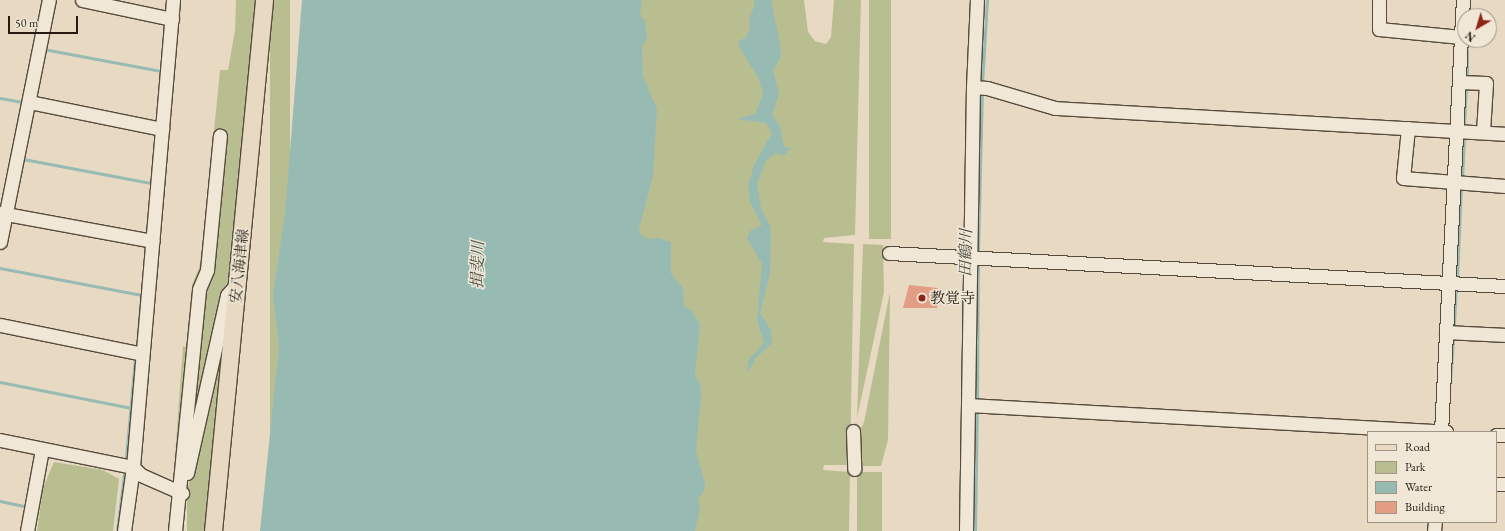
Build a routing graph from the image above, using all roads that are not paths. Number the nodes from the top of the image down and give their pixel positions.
1 (49, 0) edge
2 (82, 0) edge
3 (173, 0) edge
4 (264, 0) edge
5 (977, 0) edge
6 (1379, 0) edge
7 (172, 19) junction
8 (1457, 37) edge
9 (1461, 48) edge
10 (1459, 82) junction
11 (978, 87) junction
12 (29, 102) junction
13 (1408, 128) junction
14 (162, 129) junction
15 (1456, 131) junction
16 (1483, 132) junction
17 (1505, 134) edge
18 (220, 136) dead end
19 (1454, 184) junction
20 (1505, 186) edge
21 (3, 213) edge
22 (152, 241) junction
23 (0, 242) edge
24 (889, 253) dead end
25 (976, 256) junction
26 (1450, 283) junction
27 (237, 284) junction
28 (1505, 286) edge
29 (0, 325) edge
30 (1446, 332) junction
31 (1505, 335) edge
32 (142, 354) junction
33 (973, 406) junction
34 (853, 431) dead end
35 (1423, 431) edge
36 (1441, 431) edge
37 (0, 440) edge
38 (42, 449) junction
39 (133, 467) junction
40 (854, 469) dead end
41 (181, 492) junction
42 (27, 531) edge
43 (124, 531) edge
44 (175, 531) edge
45 (184, 531) edge
46 (213, 531) edge
47 (966, 531) edge

1 - 12 street
2 - 7 street
3 - 7 street
4 - 27 main road, 安八海津線
5 - 11 street
6 - 8 street
7 - 14 street
9 - 10 street
10 - 15 street
10 - 16 street
11 - 13 street
11 - 25 street
12 - 14 street
12 - 21 street
13 - 15 street
13 - 19 street
14 - 22 street
15 - 16 street
15 - 19 street
16 - 17 street
18 - 41 street
19 - 20 street
19 - 26 street
21 - 22 street
21 - 23 street
22 - 32 street
24 - 25 street
25 - 26 street
25 - 33 street
26 - 28 street
26 - 30 street
27 - 41 street
27 - 46 main road, 安八海津線
29 - 32 street
30 - 31 street
30 - 36 street
32 - 39 street
33 - 35 street
33 - 47 street
34 - 40 street
37 - 38 street
38 - 39 street
38 - 42 street
39 - 41 street
39 - 43 street
41 - 44 street
41 - 45 street

